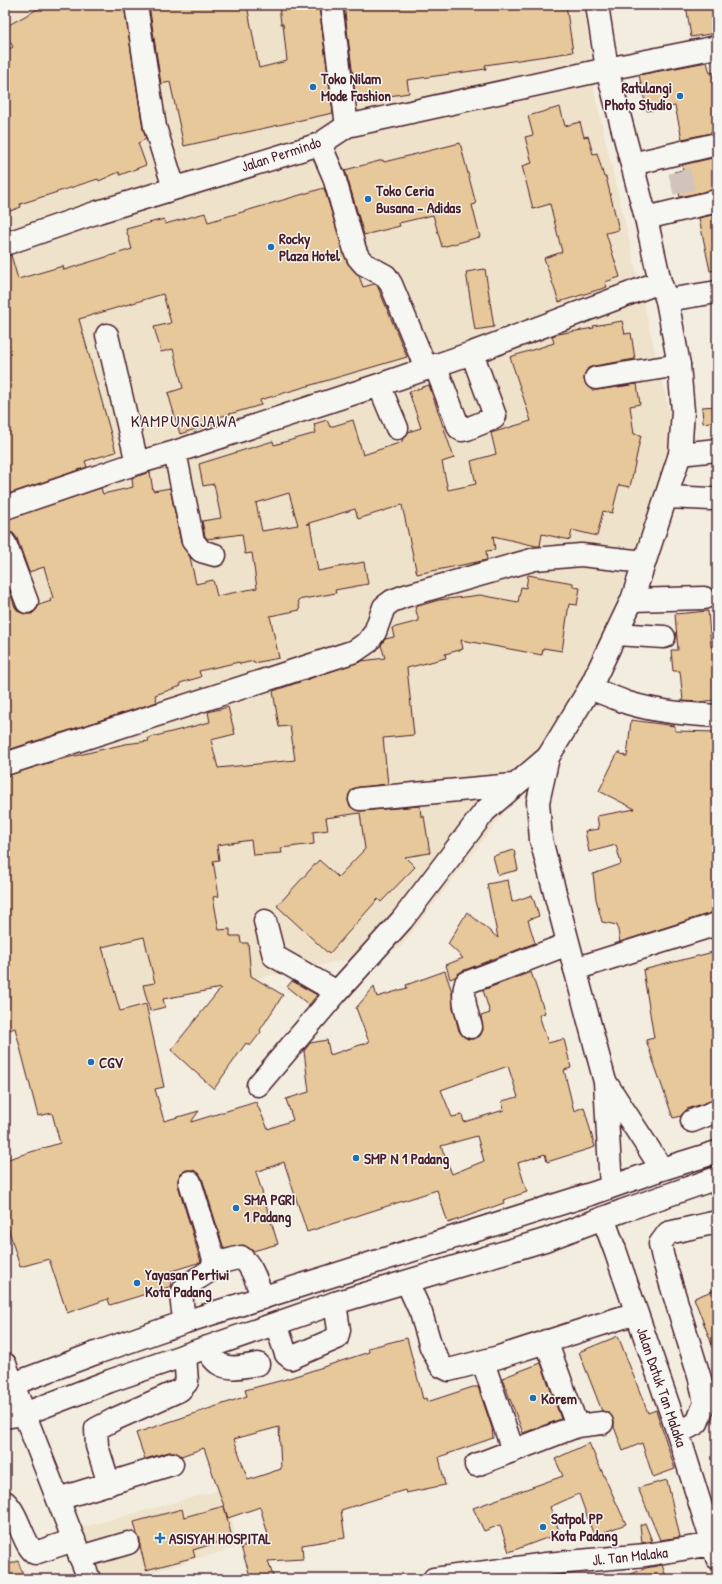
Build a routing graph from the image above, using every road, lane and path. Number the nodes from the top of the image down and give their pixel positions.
1 (136, 5) edge
2 (331, 5) edge
3 (597, 5) edge
4 (717, 46) edge
5 (607, 69) junction
6 (347, 126) junction
7 (320, 144) junction
8 (717, 144) edge
9 (632, 164) junction
10 (174, 188) junction
11 (717, 200) edge
12 (646, 218) junction
13 (5, 244) edge
14 (663, 291) junction
15 (717, 292) edge
16 (107, 335) dead end
17 (472, 353) junction
18 (679, 365) junction
19 (430, 367) junction
20 (596, 378) dead end
21 (379, 386) junction
22 (398, 428) dead end
23 (717, 450) edge
24 (175, 452) junction
25 (680, 454) junction
26 (138, 463) junction
27 (666, 497) junction
28 (711, 499) dead end
29 (5, 508) edge
30 (5, 543) edge
31 (215, 555) dead end
32 (644, 562) junction
33 (704, 598) dead end
34 (632, 600) junction
35 (27, 602) dead end
36 (616, 634) junction
37 (664, 637) dead end
38 (590, 688) junction
39 (717, 716) edge
40 (548, 757) junction
41 (5, 764) edge
42 (514, 785) junction
43 (360, 799) dead end
44 (265, 921) dead end
45 (717, 924) edge
46 (568, 944) junction
47 (575, 968) junction
48 (337, 992) junction
49 (471, 1027) dead end
50 (605, 1082) junction
51 (258, 1085) dead end
52 (717, 1111) edge
53 (692, 1121) dead end
54 (717, 1152) edge
55 (662, 1169) junction
56 (717, 1178) edge
57 (190, 1182) dead end
58 (611, 1187) junction
59 (602, 1218) junction
60 (717, 1222) edge
61 (214, 1264) junction
62 (406, 1282) junction
63 (263, 1298) junction
64 (335, 1303) junction
65 (636, 1313) junction
66 (185, 1322) junction
67 (276, 1324) junction
68 (546, 1341) junction
69 (205, 1348) junction
70 (185, 1355) junction
71 (483, 1362) junction
72 (5, 1364) edge
73 (258, 1364) dead end
74 (9, 1388) edge
75 (15, 1415) edge
76 (602, 1423) dead end
77 (577, 1426) junction
78 (678, 1433) junction
79 (513, 1451) junction
80 (172, 1464) dead end
81 (476, 1465) dead end
82 (109, 1484) junction
83 (58, 1499) junction
84 (5, 1502) edge
85 (128, 1543) dead end
86 (77, 1548) junction
87 (715, 1551) edge
88 (548, 1572) edge
89 (497, 1575) edge
90 (89, 1579) edge
91 (434, 1579) edge

1 - 10 main road
2 - 6 main road
3 - 5 main road
4 - 5 main road, Jalan Permindo
5 - 6 main road, Jalan Permindo
5 - 9 main road
6 - 7 main road, Jalan Permindo
7 - 10 main road, Jalan Permindo
7 - 19 main road
8 - 9 main road
9 - 12 main road
10 - 13 main road, Jalan Permindo
11 - 12 main road
12 - 14 main road
14 - 15 main road
14 - 17 main road
14 - 18 main road
16 - 26 main road
17 - 19 main road
17 - 19 main road
18 - 20 main road
18 - 25 main road
19 - 21 main road
21 - 22 main road
21 - 24 main road
23 - 25 main road
24 - 26 main road
24 - 31 main road
25 - 27 main road
26 - 29 main road
27 - 28 main road
27 - 32 main road
30 - 35 main road
32 - 34 main road
32 - 41 main road
33 - 34 main road
34 - 36 main road
36 - 37 main road
36 - 38 main road
38 - 39 main road
38 - 40 main road
40 - 42 main road
40 - 46 main road
42 - 43 main road
42 - 48 main road
44 - 48 main road
45 - 47 main road
46 - 47 main road
46 - 49 main road
47 - 50 main road
48 - 51 main road
50 - 55 main road
50 - 58 main road
52 - 53 main road
54 - 55 main road
55 - 58 main road
56 - 59 main road
57 - 61 main road
58 - 63 main road
59 - 62 main road
59 - 65 main road, Jalan Datuk Tan Malaka
60 - 78 main road
61 - 63 main road
61 - 66 main road
62 - 64 main road
62 - 71 main road
63 - 66 main road
64 - 67 main road
64 - 67 main road
65 - 68 main road
65 - 78 main road, Jalan Datuk Tan Malaka
66 - 74 main road
67 - 69 main road
68 - 71 main road
68 - 77 main road
69 - 70 main road
69 - 73 main road
70 - 75 main road
70 - 82 main road
71 - 79 main road
72 - 74 main road
74 - 75 main road
75 - 83 main road
76 - 77 main road
77 - 79 main road
78 - 87 main road, Jalan Datuk Tan Malaka
79 - 81 main road
80 - 82 main road
82 - 83 main road
83 - 86 main road
84 - 86 main road
85 - 86 main road
86 - 90 main road
87 - 88 main road, Jl. Tan Malaka
88 - 89 main road, Jl. Tan Malaka
89 - 91 main road, Jl. Tan Malaka

